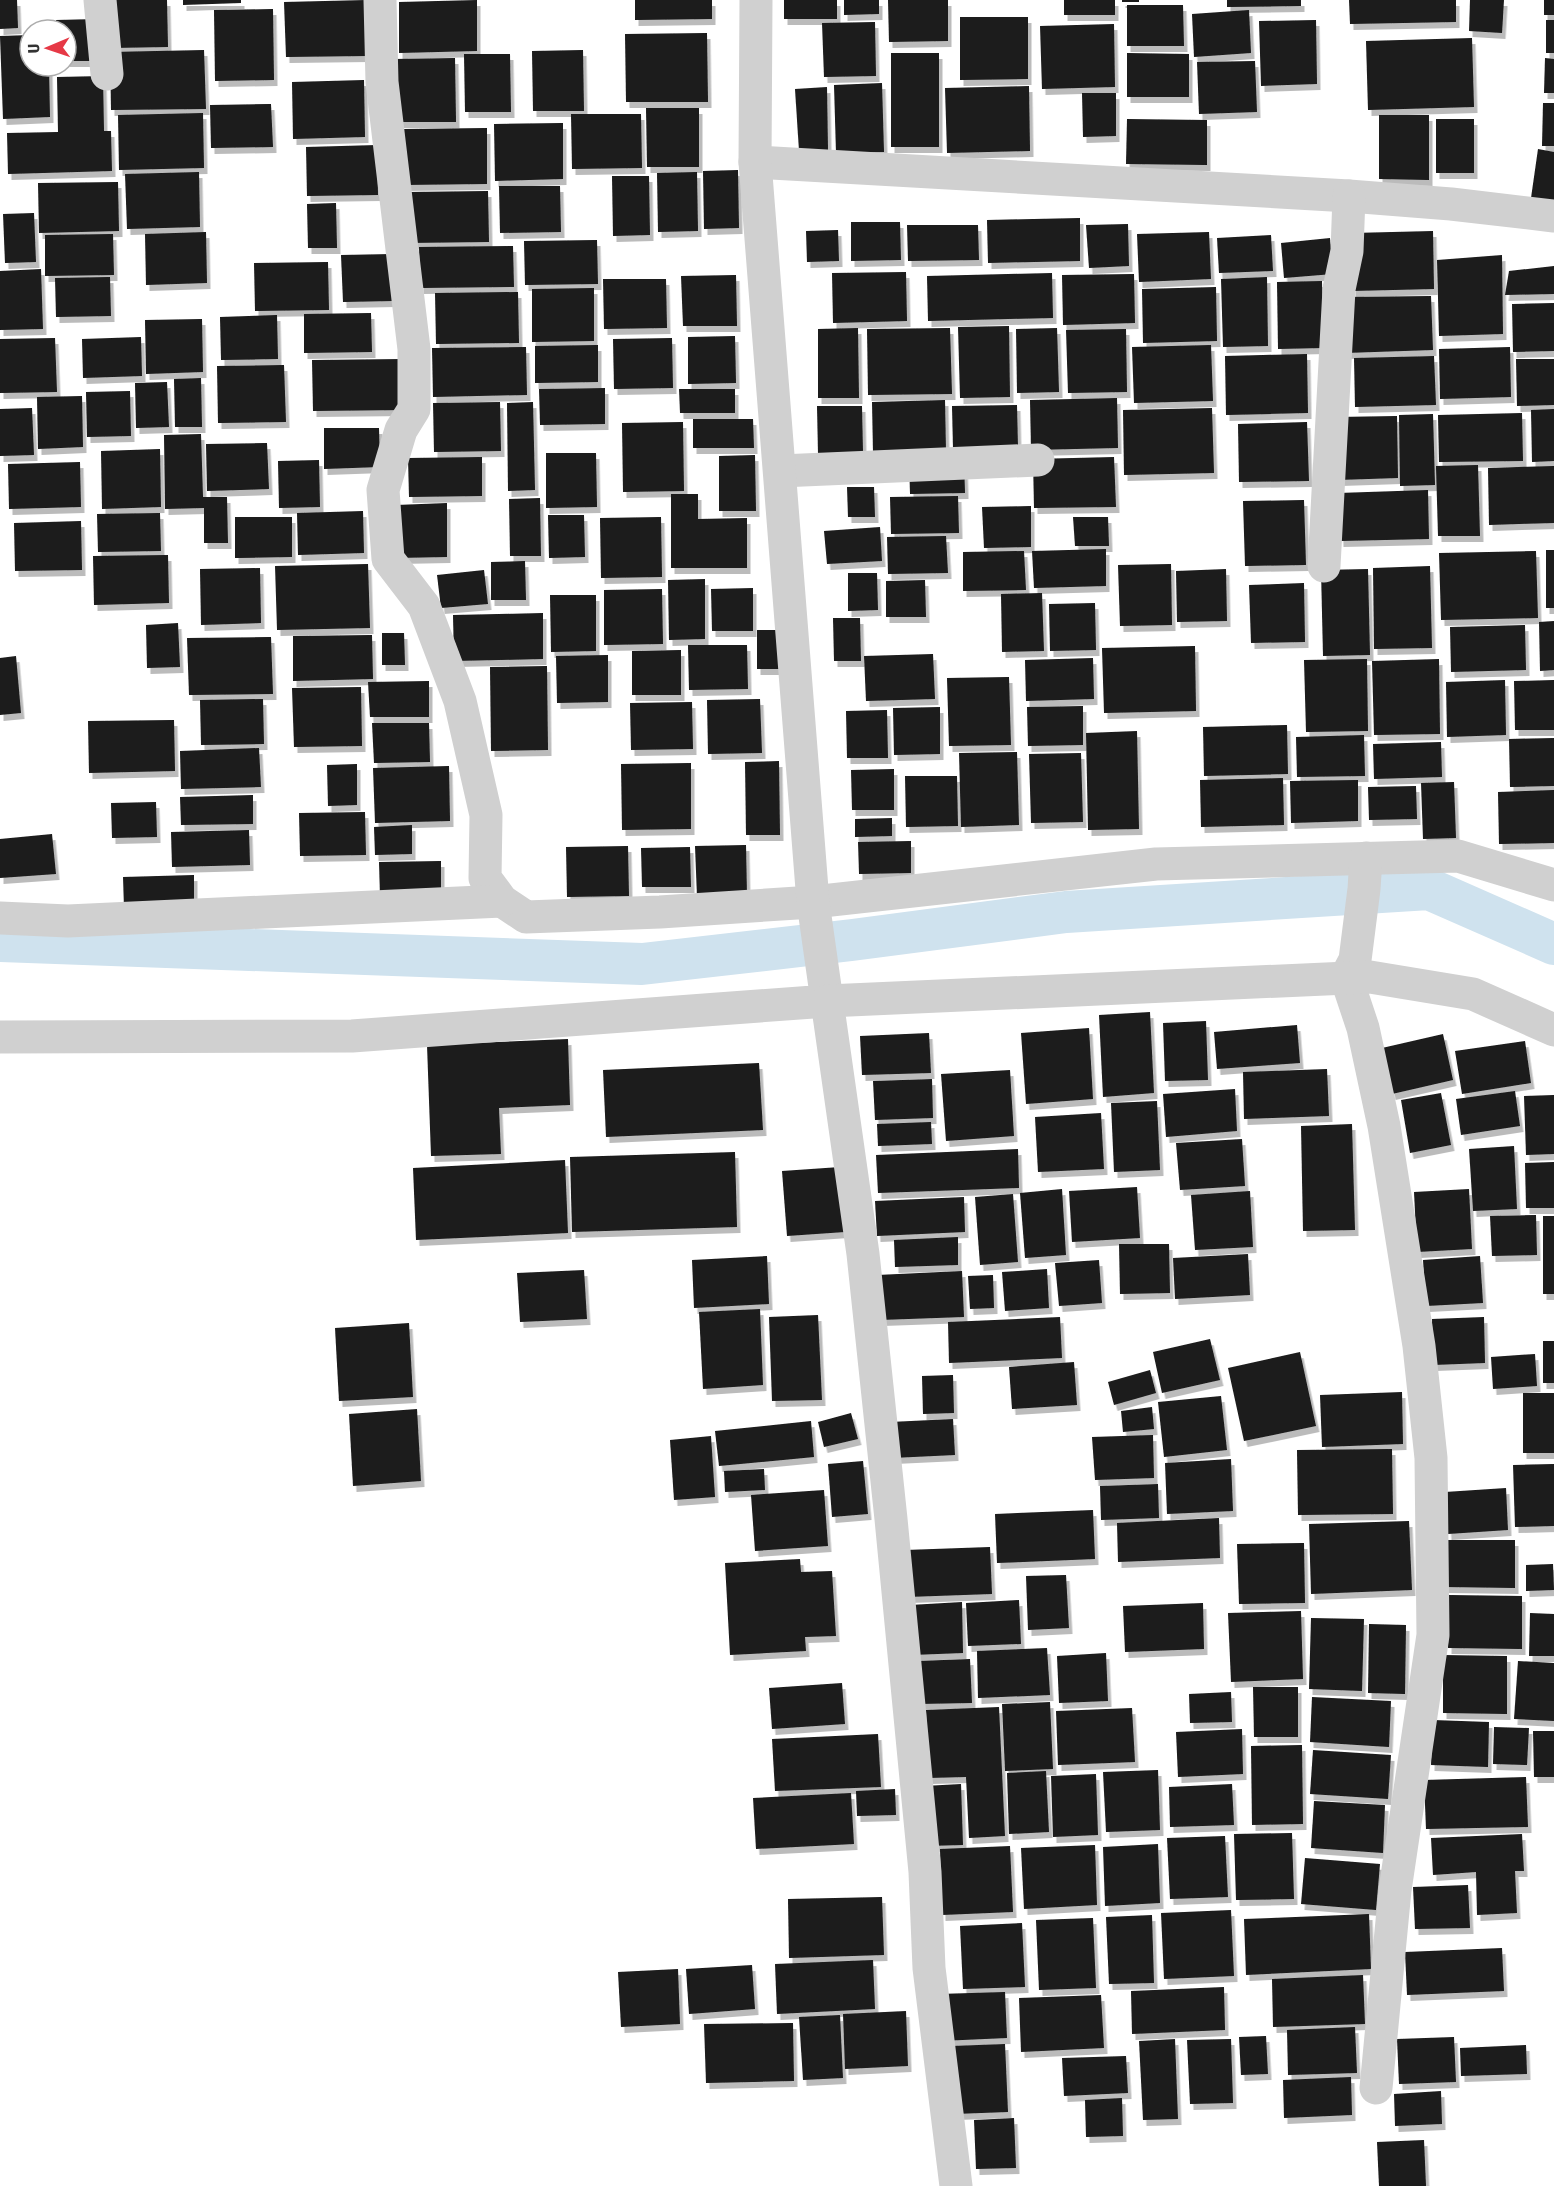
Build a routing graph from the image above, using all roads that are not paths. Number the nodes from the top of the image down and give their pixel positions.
1 (100, 0) edge
2 (380, 0) edge
3 (756, 0) edge
4 (106, 74) dead end
5 (755, 162) junction
6 (1349, 196) junction
7 (1554, 216) edge
8 (1038, 460) dead end
9 (780, 471) junction
10 (1324, 566) dead end
11 (1365, 873) junction
12 (1554, 885) edge
13 (502, 901) junction
14 (815, 911) junction
15 (0, 918) edge
16 (1351, 969) junction
17 (826, 991) junction
18 (1554, 1030) edge
19 (0, 1037) edge
20 (1376, 2088) dead end
21 (956, 2186) edge

1 - 4 street
2 - 13 street
3 - 5 street
5 - 6 street
5 - 9 street
6 - 7 street
6 - 10 street
8 - 9 street
9 - 14 street
11 - 12 street
11 - 14 street
11 - 16 street
13 - 14 street
13 - 15 street
14 - 17 street
16 - 17 street
16 - 18 street
16 - 20 street
17 - 19 street
17 - 21 street

